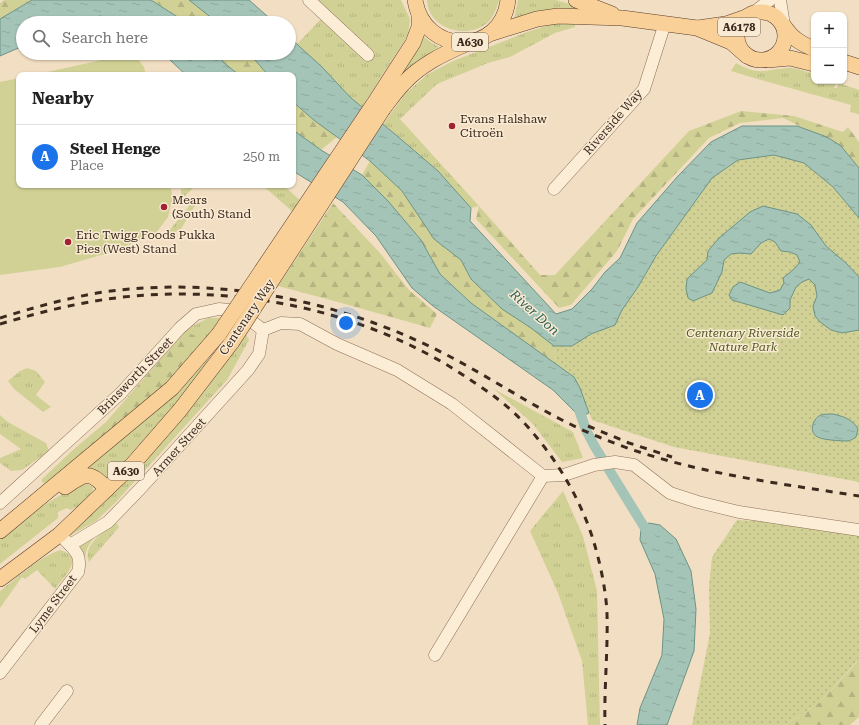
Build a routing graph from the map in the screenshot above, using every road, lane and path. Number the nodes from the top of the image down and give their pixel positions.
1 (309, 0) edge
2 (415, 0) edge
3 (508, 0) edge
4 (576, 0) edge
5 (770, 0) edge
6 (780, 0) edge
7 (749, 15) junction
8 (419, 16) junction
9 (622, 18) junction
10 (665, 23) junction
11 (784, 26) junction
12 (697, 28) junction
13 (489, 34) junction
14 (472, 42) junction
15 (811, 48) edge
16 (368, 55) dead end
17 (746, 56) junction
18 (768, 60) junction
19 (811, 63) edge
20 (847, 63) edge
21 (859, 67) edge
22 (847, 73) edge
23 (859, 76) edge
24 (378, 107) junction
25 (554, 189) dead end
26 (264, 330) junction
27 (225, 338) junction
28 (542, 476) junction
29 (107, 489) junction
30 (0, 503) edge
31 (3, 528) edge
32 (859, 530) edge
33 (64, 540) junction
34 (0, 579) edge
35 (435, 655) dead end
36 (0, 673) edge
37 (67, 691) dead end
38 (41, 725) edge

1 - 16 street
2 - 8 main road, A630
3 - 13 main road, A630
4 - 9 main road, A6178
5 - 7 street
6 - 11 street
7 - 11 main road, A6178
7 - 12 main road, A6178
7 - 17 main road, A6178
8 - 14 main road, A630
8 - 24 main road, Centenary Way / A630
9 - 10 main road, A6178
9 - 13 main road, A6178
10 - 12 main road, A6178
10 - 25 street, Riverside Way
11 - 15 main road, A6178
11 - 18 main road
12 - 17 main road, A6178
13 - 14 main road, A630
14 - 24 main road, Centenary Way / A630
17 - 18 main road
18 - 19 main road
20 - 21 main road
22 - 23 main road
24 - 27 main road, Centenary Way / A630, bridge
26 - 28 street
26 - 30 street, Brinsworth Street
26 - 33 street, Armer Street
27 - 29 main road, Centenary Way / A630
27 - 31 main road, Centenary Way / A630
28 - 32 street
28 - 35 street
29 - 31 main road, A630
29 - 33 main road, Centenary Way / A630
33 - 34 main road, Centenary Way / A630
33 - 36 street, Lyme Street
37 - 38 street

